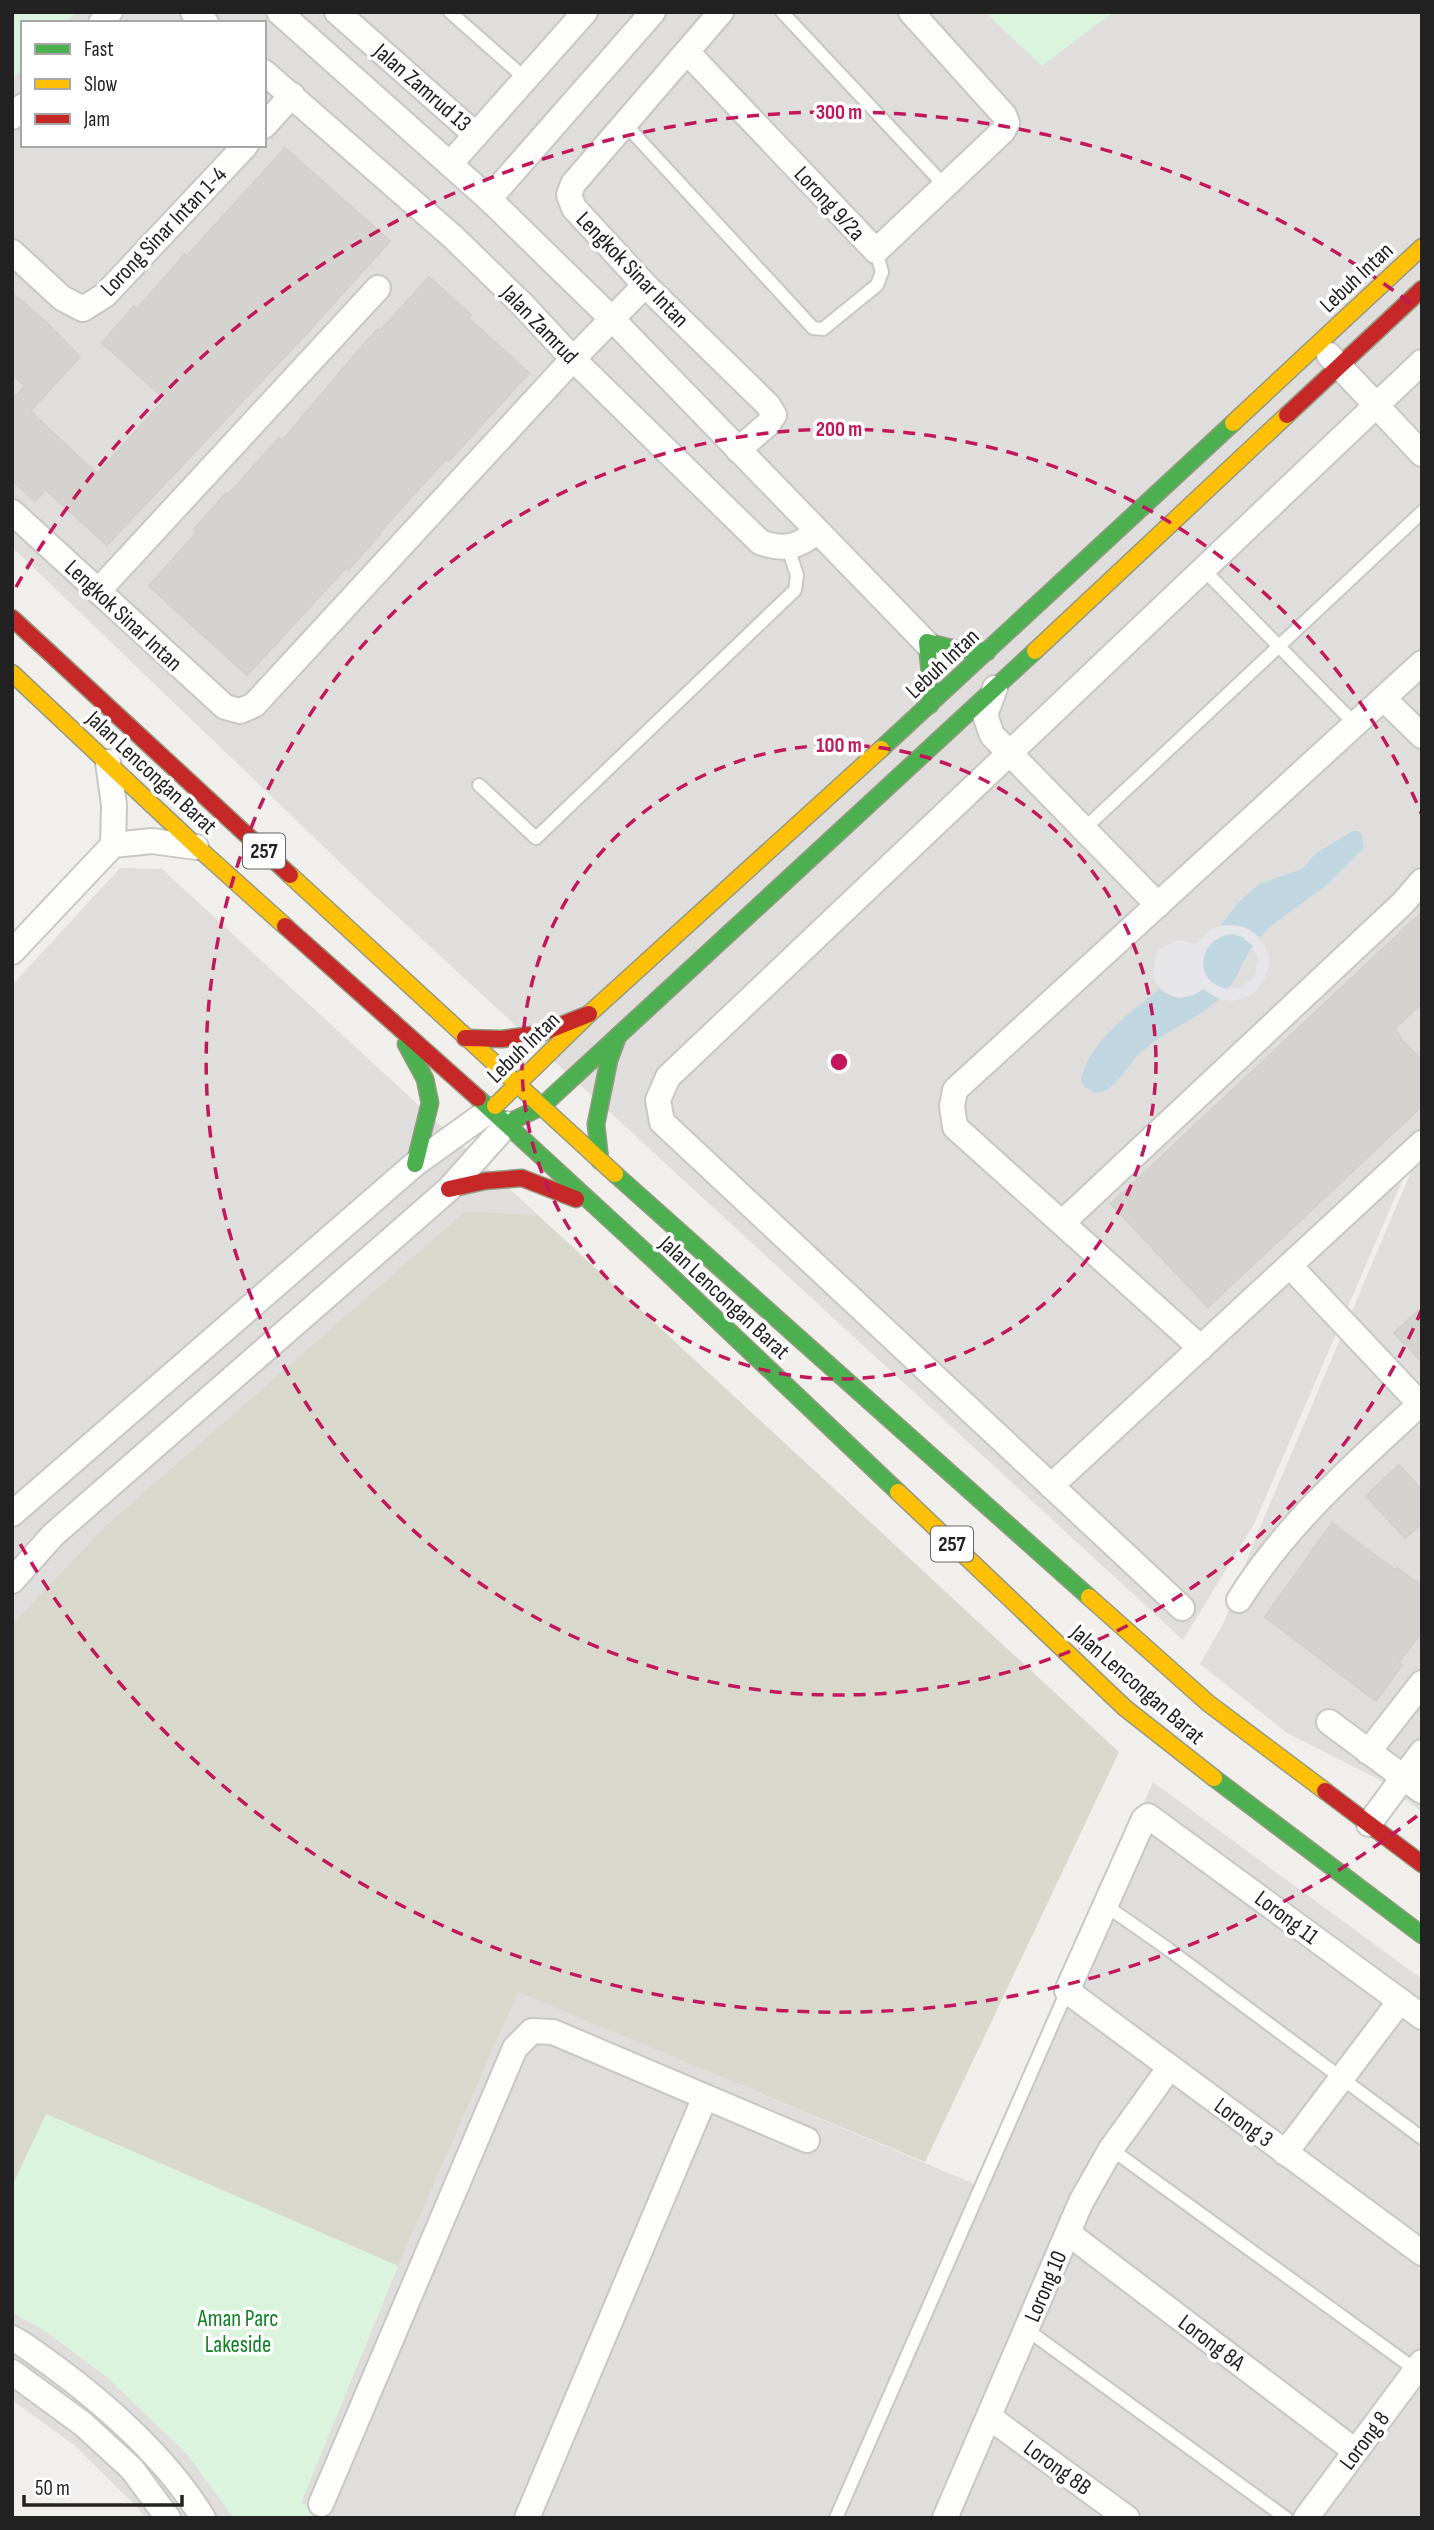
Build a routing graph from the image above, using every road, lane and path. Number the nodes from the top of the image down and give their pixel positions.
1 (279, 12) edge
2 (337, 12) edge
3 (450, 12) edge
4 (653, 12) edge
5 (721, 12) edge
6 (782, 12) edge
7 (911, 12) edge
8 (581, 14) edge
9 (687, 52) junction
10 (266, 74) edge
11 (526, 79) junction
12 (292, 95) junction
13 (266, 124) edge
14 (625, 124) junction
15 (477, 135) junction
16 (244, 147) edge
17 (450, 164) junction
18 (945, 186) junction
19 (489, 200) junction
20 (1422, 247) edge
21 (876, 251) junction
22 (12, 252) edge
23 (645, 285) junction
24 (377, 288) dead end
25 (1422, 289) edge
26 (612, 319) junction
27 (1318, 344) junction
28 (573, 359) junction
29 (1422, 362) edge
30 (1339, 366) junction
31 (1375, 405) junction
32 (738, 450) junction
33 (1422, 454) edge
34 (12, 512) edge
35 (1422, 512) edge
36 (817, 531) junction
37 (788, 548) junction
38 (1204, 570) junction
39 (98, 591) junction
40 (12, 618) edge
41 (927, 642) junction
42 (1279, 646) junction
43 (987, 652) junction
44 (1422, 663) edge
45 (12, 673) edge
46 (960, 677) junction
47 (995, 687) junction
48 (1384, 699) junction
49 (930, 705) junction
50 (1356, 725) junction
51 (992, 735) junction
52 (1422, 736) edge
53 (943, 737) junction
54 (1010, 753) junction
55 (108, 761) junction
56 (479, 785) dead end
57 (1084, 829) junction
58 (113, 845) junction
59 (197, 847) junction
60 (1422, 881) edge
61 (1158, 905) junction
62 (12, 952) edge
63 (589, 1014) junction
64 (399, 1028) junction
65 (618, 1036) junction
66 (465, 1038) junction
67 (516, 1086) junction
68 (541, 1107) junction
69 (498, 1117) junction
70 (1422, 1143) edge
71 (600, 1161) junction
72 (415, 1164) junction
73 (449, 1189) junction
74 (598, 1209) junction
75 (1062, 1223) junction
76 (1290, 1266) junction
77 (1201, 1348) junction
78 (1421, 1405) edge
79 (1051, 1486) junction
80 (12, 1514) edge
81 (12, 1581) edge
82 (1240, 1600) dead end
83 (1182, 1608) dead end
84 (1422, 1683) edge
85 (1329, 1722) dead end
86 (1368, 1752) junction
87 (1422, 1752) edge
88 (1412, 1784) edge
89 (1368, 1824) junction
90 (1422, 1864) edge
91 (1105, 1905) junction
92 (1422, 1935) edge
93 (1067, 1991) junction
94 (1400, 2001) junction
95 (1422, 2017) edge
96 (1170, 2067) junction
97 (1342, 2079) junction
98 (705, 2097) junction
99 (1422, 2138) edge
100 (807, 2140) dead end
101 (1111, 2149) junction
102 (1285, 2153) junction
103 (1068, 2233) junction
104 (1422, 2253) edge
105 (1026, 2329) junction
106 (12, 2338) edge
107 (1419, 2366) edge
108 (12, 2372) edge
109 (989, 2417) junction
110 (1355, 2451) junction
111 (321, 2504) dead end
112 (195, 2515) edge
113 (952, 2515) edge
114 (168, 2518) edge
115 (527, 2518) edge
116 (836, 2518) edge
117 (1127, 2518) edge
118 (1286, 2518) edge
119 (1306, 2518) edge

1 - 17 street
2 - 15 street, Jalan Zamrud 13
3 - 11 lane
4 - 19 street
5 - 9 street, Lengkok Sinar Intan
6 - 18 lane
7 - 18 street, Lorong 9/2a
8 - 11 street
9 - 14 street, Lengkok Sinar Intan
9 - 21 street, Lorong 9/2a
10 - 12 street, Jalan Zamrud
11 - 15 street
12 - 13 street
12 - 28 street, Jalan Zamrud
14 - 21 lane
14 - 23 street, Lengkok Sinar Intan
15 - 17 street
16 - 22 street, Lorong Sinar Intan 1-4
17 - 19 street
18 - 21 street, Lorong 9/2a
19 - 26 street
20 - 27 main road, Lebuh Intan
23 - 26 street
23 - 32 street, Lengkok Sinar Intan
24 - 39 street
25 - 30 main road
26 - 28 street
26 - 32 street
27 - 30 street
27 - 43 main road, Lebuh Intan
28 - 37 street, Jalan Zamrud
28 - 39 street, Lengkok Sinar Intan
29 - 31 street
30 - 31 street
30 - 47 main road
31 - 33 street
31 - 38 street
32 - 36 street
34 - 39 street, Lengkok Sinar Intan
35 - 42 lane
36 - 37 street
36 - 41 street
37 - 56 lane
38 - 42 lane
38 - 54 street
40 - 66 main road, Jalan Lencongan Barat / 257
41 - 43 main road
41 - 46 street
41 - 49 main road
42 - 50 lane
42 - 57 lane
43 - 46 main road, Lebuh Intan
44 - 48 street
45 - 55 main road, Jalan Lencongan Barat / 257
46 - 49 main road, Lebuh Intan
47 - 51 street
47 - 53 main road
48 - 50 street
48 - 52 street
49 - 63 main road, Lebuh Intan
50 - 61 street
51 - 53 street
51 - 54 street
53 - 65 main road
54 - 57 street
54 - 79 street
55 - 58 street
55 - 59 main road, Jalan Lencongan Barat / 257
57 - 61 street
58 - 59 street
58 - 62 street
59 - 64 main road, Jalan Lencongan Barat / 257
60 - 75 street
61 - 75 street
63 - 66 main road
63 - 67 main road, Lebuh Intan
64 - 69 main road, Jalan Lencongan Barat / 257
64 - 72 main road
65 - 68 main road
65 - 71 main road
66 - 67 main road, Jalan Lencongan Barat / 257
67 - 68 main road, Jalan Lencongan Barat / 257
67 - 69 main road, Lebuh Intan
68 - 69 main road
68 - 71 main road, Jalan Lencongan Barat / 257
69 - 72 street
69 - 73 street
69 - 74 main road, Jalan Lencongan Barat / 257
70 - 76 street
71 - 89 main road, Jalan Lencongan Barat / 257
72 - 80 street
73 - 74 main road
73 - 81 street
74 - 92 main road, Jalan Lencongan Barat / 257
75 - 77 street
76 - 77 street
76 - 78 street
77 - 79 street
78 - 82 street
79 - 83 street
84 - 86 street
85 - 86 street
86 - 88 street
87 - 88 street
88 - 89 street
89 - 90 main road, Jalan Lencongan Barat / 257
91 - 93 street
91 - 94 street, Lorong 11
91 - 97 lane
93 - 96 street, Lorong 3
93 - 116 lane
94 - 95 street, Lorong 11
94 - 97 street
96 - 101 street, Lorong 10
96 - 102 street, Lorong 3
97 - 99 lane
97 - 102 street
98 - 100 street
98 - 111 street
98 - 115 street
101 - 103 street, Lorong 10
101 - 107 lane
102 - 104 street, Lorong 3
103 - 105 street, Lorong 10
103 - 110 street, Lorong 8A
105 - 109 street, Lorong 10
105 - 118 lane
106 - 112 street
107 - 110 street, Lorong 8
108 - 114 street
109 - 113 street, Lorong 10
109 - 117 street, Lorong 8B
110 - 119 street, Lorong 8

